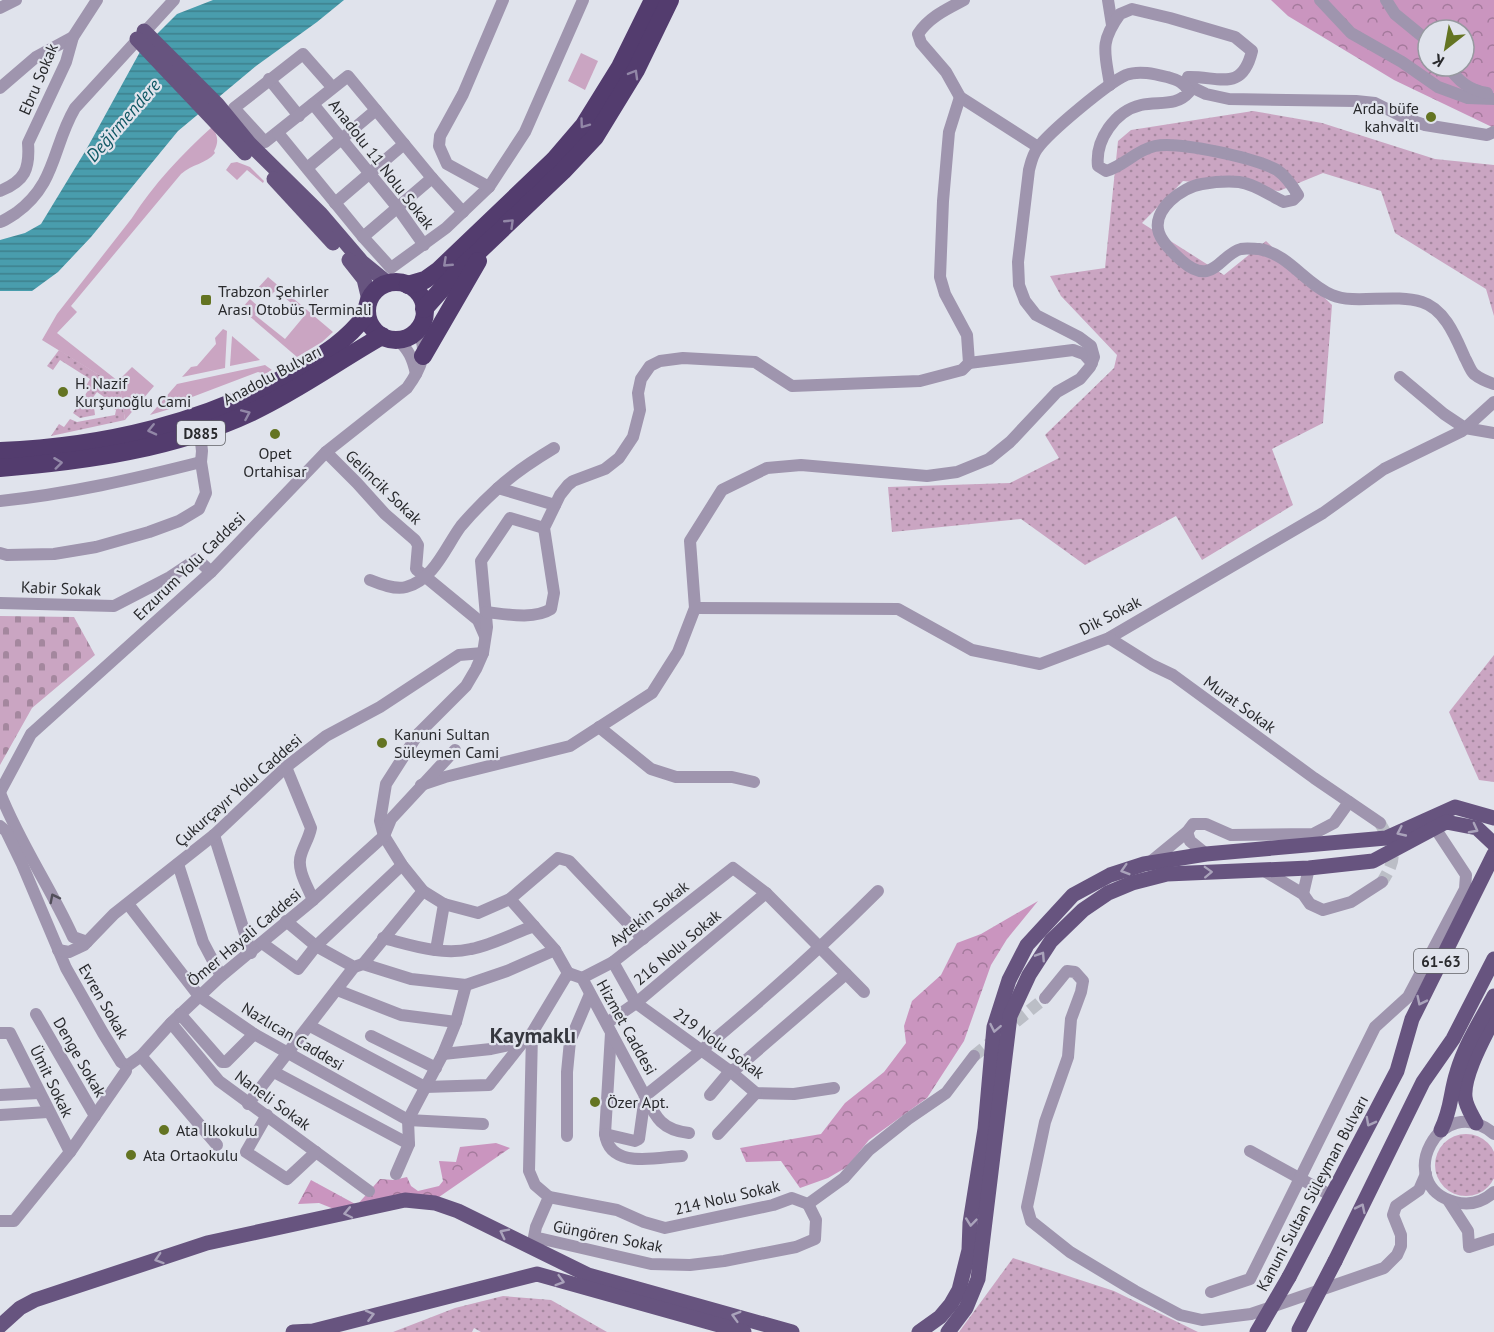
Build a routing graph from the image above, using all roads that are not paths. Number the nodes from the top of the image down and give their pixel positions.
1 (16, 0) edge
2 (97, 0) edge
3 (182, 0) edge
4 (503, 0) edge
5 (583, 0) edge
6 (653, 0) edge
7 (670, 0) edge
8 (964, 0) edge
9 (1108, 0) edge
10 (1320, 0) edge
11 (1386, 0) edge
12 (172, 2) edge
13 (0, 8) edge
14 (1112, 24) junction
15 (1416, 31) edge
16 (73, 37) junction
17 (145, 39) junction
18 (1456, 78) edge
19 (269, 79) junction
20 (1185, 84) junction
21 (1110, 85) junction
22 (0, 88) edge
23 (333, 88) junction
24 (1494, 94) edge
25 (960, 97) junction
26 (1494, 99) edge
27 (313, 104) junction
28 (211, 106) junction
29 (376, 110) junction
30 (299, 116) junction
31 (1494, 132) edge
32 (278, 133) junction
33 (342, 139) junction
34 (404, 144) junction
35 (1038, 147) junction
36 (307, 168) junction
37 (370, 174) junction
38 (432, 178) junction
39 (489, 187) junction
40 (0, 190) edge
41 (335, 203) junction
42 (397, 207) junction
43 (463, 212) junction
44 (0, 222) edge
45 (363, 237) junction
46 (424, 245) junction
47 (486, 246) junction
48 (390, 276) junction
49 (408, 285) junction
50 (368, 307) junction
51 (424, 309) junction
52 (417, 330) junction
53 (389, 338) junction
54 (423, 356) junction
55 (969, 363) junction
56 (1092, 363) junction
57 (416, 376) junction
58 (1400, 377) dead end
59 (1494, 384) edge
60 (1494, 402) edge
61 (1465, 428) junction
62 (200, 433) junction
63 (1494, 433) edge
64 (554, 448) dead end
65 (0, 451) edge
66 (326, 452) junction
67 (201, 462) junction
68 (0, 468) edge
69 (498, 488) junction
70 (0, 501) edge
71 (555, 505) junction
72 (544, 528) junction
73 (0, 553) edge
74 (211, 572) junction
75 (425, 576) junction
76 (370, 580) dead end
77 (0, 603) edge
78 (695, 608) junction
79 (486, 612) junction
80 (486, 636) junction
81 (1108, 638) junction
82 (483, 653) junction
83 (599, 727) junction
84 (455, 750) dead end
85 (286, 767) junction
86 (754, 782) dead end
87 (421, 785) junction
88 (0, 793) edge
89 (1349, 802) junction
90 (1494, 818) edge
91 (1380, 823) tunnel mouth
92 (0, 826) edge
93 (1435, 828) junction
94 (1187, 832) junction
95 (214, 835) junction
96 (384, 836) junction
97 (1494, 844) edge
98 (1206, 854) junction
99 (1494, 854) edge
100 (178, 864) junction
101 (1148, 864) junction
102 (402, 865) junction
103 (30, 866) junction
104 (1309, 868) junction
105 (1263, 870) junction
106 (1382, 882) tunnel mouth
107 (423, 891) junction
108 (878, 891) dead end
109 (766, 893) junction
110 (1303, 894) junction
111 (510, 899) junction
112 (313, 900) junction
113 (128, 904) junction
114 (444, 904) junction
115 (286, 921) junction
116 (534, 926) junction
117 (382, 938) junction
118 (643, 939) junction
119 (87, 942) junction
120 (262, 943) junction
121 (316, 946) junction
122 (821, 948) junction
123 (58, 950) junction
124 (436, 950) junction
125 (555, 950) junction
126 (251, 953) junction
127 (1494, 959) edge
128 (614, 962) junction
129 (359, 965) junction
130 (568, 973) junction
131 (846, 974) junction
132 (220, 976) junction
133 (582, 978) junction
134 (466, 985) junction
135 (337, 990) junction
136 (864, 992) dead end
137 (590, 994) junction
138 (199, 996) junction
139 (1494, 996) edge
140 (1045, 998) tunnel mouth
141 (636, 1004) junction
142 (36, 1014) dead end
143 (176, 1018) junction
144 (1494, 1018) edge
145 (456, 1022) junction
146 (310, 1026) junction
147 (609, 1027) junction
148 (0, 1033) edge
149 (532, 1033) junction
150 (254, 1034) junction
151 (371, 1035) dead end
152 (523, 1042) junction
153 (701, 1051) junction
154 (288, 1054) junction
155 (443, 1054) junction
156 (141, 1056) junction
157 (974, 1056) tunnel mouth
158 (436, 1068) junction
159 (127, 1069) junction
160 (730, 1071) junction
161 (274, 1072) junction
162 (424, 1087) junction
163 (834, 1088) dead end
164 (756, 1093) junction
165 (39, 1094) junction
166 (0, 1095) edge
167 (710, 1095) dead end
168 (645, 1096) junction
169 (248, 1104) junction
170 (48, 1112) junction
171 (0, 1115) edge
172 (267, 1115) junction
173 (95, 1116) junction
174 (408, 1120) junction
175 (1476, 1123) junction
176 (483, 1124) dead end
177 (1441, 1130) junction
178 (689, 1133) dead end
179 (605, 1134) junction
180 (718, 1134) dead end
181 (1494, 1134) edge
182 (567, 1136) dead end
183 (409, 1144) junction
184 (217, 1145) dead end
185 (1250, 1151) dead end
186 (70, 1152) junction
187 (316, 1152) junction
188 (682, 1156) dead end
189 (396, 1174) dead end
190 (1426, 1174) junction
191 (1301, 1178) junction
192 (1419, 1190) junction
193 (369, 1191) dead end
194 (1436, 1191) junction
195 (1494, 1192) edge
196 (1330, 1195) junction
197 (549, 1197) junction
198 (1448, 1200) junction
199 (1476, 1203) junction
200 (808, 1204) junction
201 (0, 1221) edge
202 (1466, 1226) junction
203 (1494, 1239) edge
204 (1211, 1292) dead end
205 (0, 1326) edge
206 (313, 1331) edge
207 (1298, 1331) edge
208 (293, 1332) edge
209 (744, 1332) edge
210 (792, 1332) edge
211 (919, 1332) edge
212 (948, 1332) edge
213 (1257, 1332) edge

1 - 13 street
2 - 16 street
3 - 12 street
4 - 39 street
5 - 39 street
6 -> 49 highway
47 -> 7 highway
8 - 25 street
9 - 14 street
10 - 26 street
11 - 15 street
12 - 17 street
14 - 20 street
14 - 21 street
16 - 22 street
16 - 40 street, Ebru Sokak
17 - 28 main road
17 - 44 street
18 - 24 street
19 - 23 street
19 - 30 street
19 - 32 street
20 - 21 street
20 - 31 street
20 - 59 street
21 - 35 street
23 - 27 street
23 - 29 street
25 - 35 street
25 - 55 street
27 - 30 street
27 - 33 street, Anadolu 11 Nolu Sokak
28 - 48 main road
28 - 50 main road
29 - 33 street
29 - 34 street
30 - 32 street
32 - 36 street
33 - 36 street
33 - 37 street, Anadolu 11 Nolu Sokak
34 - 37 street
34 - 38 street
35 - 56 street
36 - 41 street
37 - 41 street
37 - 42 street, Anadolu 11 Nolu Sokak
38 - 42 street
38 - 43 street
39 - 43 street
41 - 45 street
42 - 45 street
42 - 46 street, Anadolu 11 Nolu Sokak
43 - 46 street
45 - 48 street
46 - 48 street
47 - 51 highway
47 - 54 highway
48 - 49 highway
48 - 50 highway, Anadolu Bulvarı
49 - 51 highway
50 - 53 highway
50 -> 65 highway, Anadolu Bulvarı / D885
51 - 52 highway
52 - 53 highway, Anadolu Bulvarı
52 - 54 street
53 - 57 street
62 -> 53 highway, Anadolu Bulvarı / D885
54 - 57 street, Erzurum Yolu Caddesi
55 - 56 street
55 - 71 street
56 - 78 street
57 - 66 street, Erzurum Yolu Caddesi
58 - 61 street
60 - 61 street, Dik Sokak
61 - 63 street
61 - 81 street, Dik Sokak
62 - 67 street
68 -> 62 highway, Anadolu Bulvarı / D885
64 - 69 street
66 - 74 street, Erzurum Yolu Caddesi
66 - 75 street, Gelincik Sokak
67 - 70 street
67 - 73 street
69 - 71 street
69 - 75 street
71 - 72 street
72 - 79 street
72 - 79 street
74 - 77 street, Kabir Sokak
74 - 88 street, Erzurum Yolu Caddesi
75 - 76 street
75 - 80 street
78 - 81 street, Dik Sokak
78 - 83 street
79 - 80 street
80 - 82 street
81 - 89 street, Murat Sokak
82 - 85 street, Çukurçayır Yolu Caddesi
82 - 96 street
83 - 86 street
83 - 87 street
84 - 87 street, Ömer Hayali Caddesi
85 - 95 street, Çukurçayır Yolu Caddesi
85 - 112 street
87 - 96 street, Ömer Hayali Caddesi
88 - 103 street
89 - 91 street, Murat Sokak
89 - 94 street
90 -> 98 main road
92 - 103 street
93 -> 97 main road
93 - 104 main road
93 - 191 street
94 - 98 street
94 - 101 street
95 - 100 street, Çukurçayır Yolu Caddesi
95 - 126 street
96 - 102 street
96 - 112 street, Ömer Hayali Caddesi
98 - 101 main road
99 -> 196 main road, Kanuni Sultan Süleyman Bulvarı / 61-63
100 - 113 street, Çukurçayır Yolu Caddesi
100 - 132 street
101 -> 211 main road
102 - 107 street
102 - 121 street
119 -> 103 street
103 - 123 street, Evren Sokak
104 - 105 main road
104 - 110 street
105 - 110 street
212 -> 105 main road
106 - 110 street
107 - 114 street
107 - 117 street
108 - 122 street
109 - 118 street, Aytekin Sokak
109 - 122 street
109 - 141 street, 216 Nolu Sokak
111 - 114 street
111 - 116 street
111 - 118 street
112 - 115 street, Ömer Hayali Caddesi
113 - 119 street, Çukurçayır Yolu Caddesi
113 - 138 street, Nazlıcan Caddesi
114 - 124 street
115 - 120 street, Ömer Hayali Caddesi
115 - 121 street
116 - 124 street
116 - 125 street
117 - 124 street
117 - 129 street
118 - 128 street, Aytekin Sokak
119 - 123 street, Çukurçayır Yolu Caddesi
120 - 121 street
120 - 126 street, Ömer Hayali Caddesi
121 - 129 street
122 - 131 street
122 - 153 street
123 - 159 street, Evren Sokak
125 - 130 street
125 - 134 street
126 - 132 street, Ömer Hayali Caddesi
207 -> 127 main road, 61-63, bridge
128 - 133 street, Aytekin Sokak
128 - 141 street, 219 Nolu Sokak
129 - 134 street
129 - 135 street
130 - 133 street, Hizmet Caddesi
130 - 149 street
131 - 136 street
131 - 160 street
132 - 138 street, Ömer Hayali Caddesi
133 - 137 street, Hizmet Caddesi
134 - 145 street
135 - 145 street
135 - 146 street
137 - 147 street, Hizmet Caddesi
137 - 182 street
138 - 143 street, Ömer Hayali Caddesi
138 - 150 street, Nazlıcan Caddesi
139 - 177 main road
140 - 192 street
141 - 147 street, 216 Nolu Sokak
141 - 153 street, 219 Nolu Sokak
142 - 173 street, Denge Sokak
143 - 150 street
143 - 156 street, Ömer Hayali Caddesi
143 - 169 street, Naneli Sokak
144 - 175 main road
145 - 155 street
146 - 154 street
146 - 162 street
147 - 168 street, Hizmet Caddesi
147 - 179 street
148 - 165 street, Ümit Sokak
149 - 152 street
149 - 197 street
150 - 154 street, Nazlıcan Caddesi
151 - 158 street
152 - 155 street
152 - 162 street
153 - 160 street, 219 Nolu Sokak
153 - 168 street
154 - 161 street
154 - 174 street, Nazlıcan Caddesi
155 - 158 street
156 - 159 street, Ömer Hayali Caddesi
156 - 184 street
157 - 200 street
158 - 162 street
159 - 173 street, Ömer Hayali Caddesi
160 - 164 street, 219 Nolu Sokak
160 - 167 street
161 - 169 street
161 - 183 street
162 - 174 street
163 - 164 street, 219 Nolu Sokak
164 - 180 street
165 - 166 street
165 - 170 street, Ümit Sokak
168 - 178 street
168 - 179 street, Hizmet Caddesi
169 - 172 street, Naneli Sokak
170 - 171 street
170 - 186 street, Ümit Sokak
172 - 187 street, Naneli Sokak
172 - 187 street
173 - 186 street, Ömer Hayali Caddesi
174 - 176 street, Nazlıcan Caddesi
174 - 183 street
175 - 177 street
175 - 181 street
177 - 190 street
179 - 188 street
183 - 189 street
185 - 191 street
186 - 201 street, Ömer Hayali Caddesi
187 - 193 street, Naneli Sokak
190 - 192 street
190 - 194 street
191 - 196 street
191 - 204 street
192 - 194 street
194 - 198 street
195 - 199 street
196 - 213 main road, Kanuni Sultan Süleyman Bulvarı / 61-63, bridge
197 - 200 street, 214 Nolu Sokak
197 - 200 street, Güngören Sokak
198 - 199 street
198 - 202 street
199 - 202 street
202 - 203 street
210 -> 205 main road
206 - 208 main road
206 -> 209 main road

